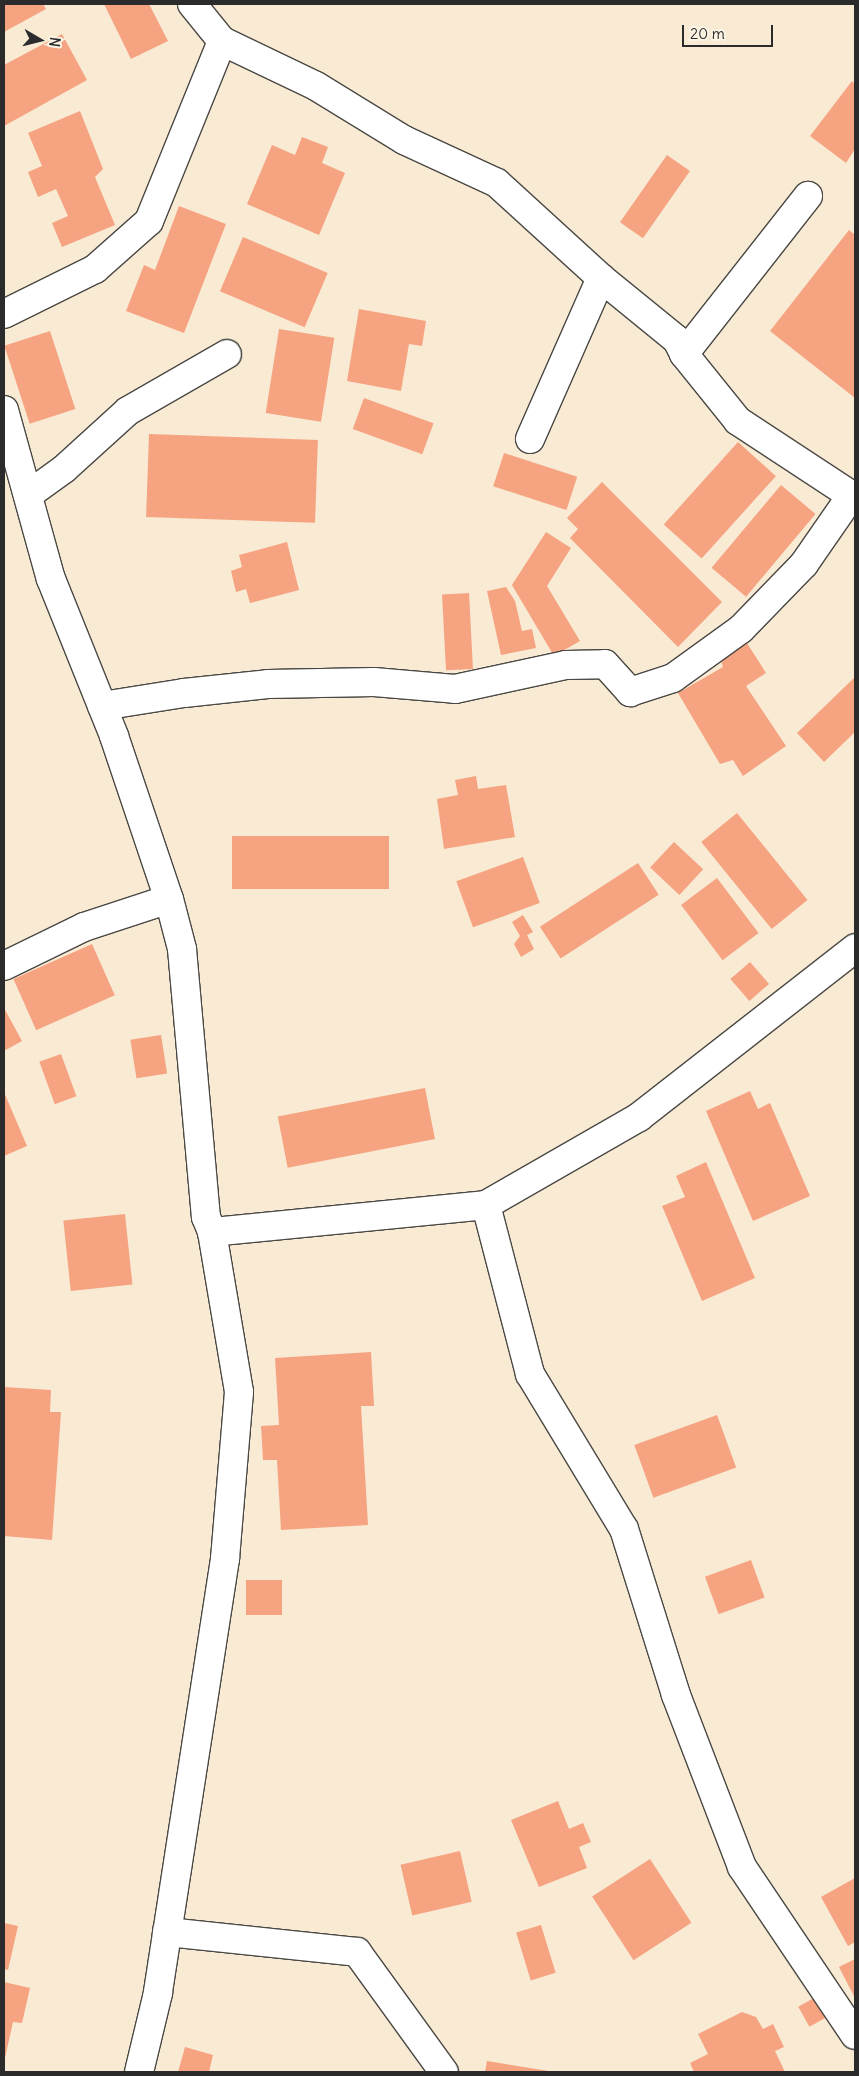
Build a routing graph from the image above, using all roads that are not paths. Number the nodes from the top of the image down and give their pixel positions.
1 (192, 4) edge
2 (222, 41) junction
3 (808, 196) dead end
4 (601, 278) junction
5 (4, 314) edge
6 (227, 354) dead end
7 (684, 354) junction
8 (4, 410) edge
9 (530, 439) dead end
10 (28, 495) junction
11 (853, 497) edge
12 (102, 706) junction
13 (168, 899) junction
14 (855, 948) edge
15 (4, 966) edge
16 (486, 1205) junction
17 (212, 1232) junction
18 (167, 1932) junction
19 (855, 2035) edge
20 (139, 2072) edge
21 (444, 2072) edge

1 - 2 street
2 - 4 street
2 - 5 street
3 - 7 street
4 - 7 street
4 - 9 street
6 - 10 street
7 - 11 street
8 - 10 street
10 - 12 street
11 - 12 street
12 - 13 street
13 - 15 street
13 - 17 street
14 - 16 street
16 - 17 street
16 - 19 street
17 - 18 street
18 - 20 street
18 - 21 street

